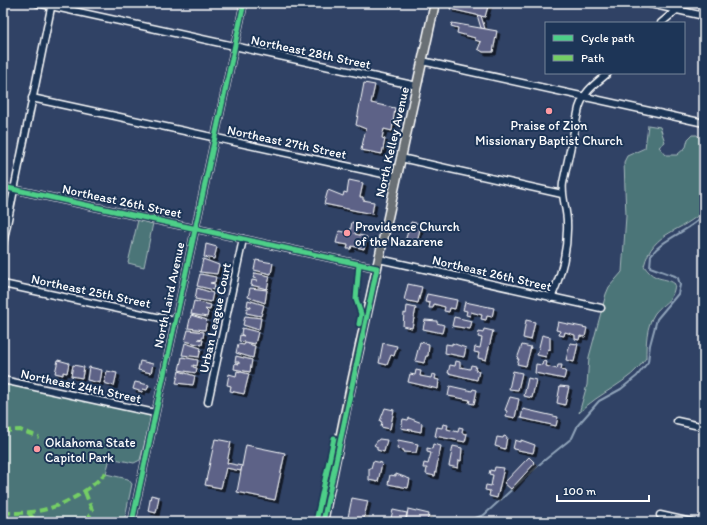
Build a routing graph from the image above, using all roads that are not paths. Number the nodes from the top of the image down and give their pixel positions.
1 (37, 3) edge
2 (244, 3) edge
3 (435, 3) edge
4 (646, 3) edge
5 (685, 3) edge
6 (52, 5) edge
7 (677, 10) junction
8 (704, 16) edge
9 (662, 22) edge
10 (234, 46) junction
11 (422, 61) junction
12 (607, 74) edge
13 (417, 86) junction
14 (583, 96) junction
15 (32, 98) junction
16 (704, 123) edge
17 (214, 137) junction
18 (401, 158) junction
19 (397, 177) junction
20 (3, 187) edge
21 (14, 189) junction
22 (562, 194) junction
23 (194, 228) junction
24 (243, 239) junction
25 (3, 244) edge
26 (378, 263) junction
27 (3, 284) edge
28 (551, 298) junction
29 (601, 308) dead end
30 (175, 320) junction
31 (3, 380) edge
32 (208, 402) dead end
33 (155, 413) junction
34 (677, 421) dead end
35 (704, 427) edge
36 (660, 515) dead end
37 (132, 522) edge
38 (323, 522) edge
39 (691, 522) edge

1 - 6 street, Northeast 28th Street
2 - 10 street, North Laird Avenue
3 - 11 main road, North Kelley Avenue
4 - 7 street
5 - 7 street
6 - 10 street, Northeast 28th Street
6 - 15 street
7 - 8 street
7 - 9 street
10 - 13 street, Northeast 28th Street
10 - 17 street, North Laird Avenue
11 - 13 main road, North Kelley Avenue
11 - 14 street
12 - 14 street
13 - 18 main road, North Kelley Avenue
14 - 16 street
14 - 22 street
15 - 17 street, Northeast 27th Street
15 - 21 street
17 - 19 street, Northeast 27th Street
17 - 23 street, North Laird Avenue
18 - 19 main road, North Kelley Avenue
18 - 22 street
19 - 26 main road, North Kelley Avenue
20 - 21 street, Northeast 26th Street
21 - 23 street, Northeast 26th Street
21 - 25 street
22 - 28 street
23 - 24 street, Northeast 26th Street
23 - 30 street, North Laird Avenue
24 - 26 street, Northeast 26th Street
24 - 32 street, Urban League Court
26 - 28 street, Northeast 26th Street
26 - 38 main road, North Kelley Avenue
27 - 30 street, Northeast 25th Street
28 - 29 street, Northeast 26th Street
30 - 33 street, North Laird Avenue
31 - 33 street, Northeast 24th Street
33 - 37 street, North Laird Avenue
34 - 35 street
36 - 39 street

